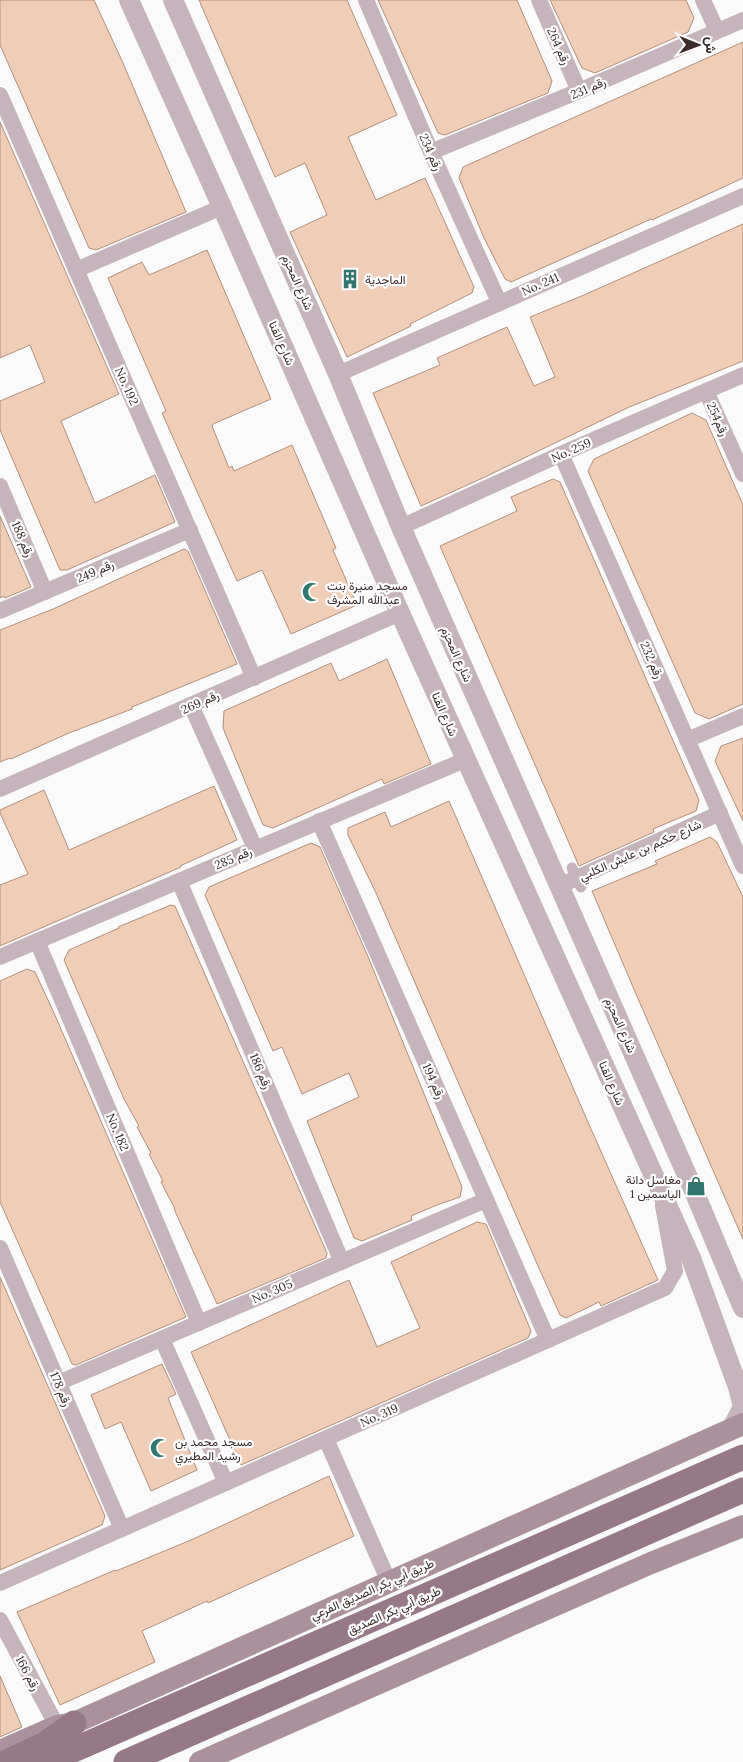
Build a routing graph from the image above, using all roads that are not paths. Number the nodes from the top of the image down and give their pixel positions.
1 (129, 0) edge
2 (173, 0) edge
3 (366, 0) edge
4 (539, 0) edge
5 (703, 0) edge
6 (743, 20) edge
7 (716, 31) junction
8 (580, 92) junction
9 (0, 95) edge
10 (430, 152) junction
11 (743, 196) edge
12 (222, 207) junction
13 (76, 270) junction
14 (499, 302) junction
15 (338, 374) junction
16 (743, 375) edge
17 (706, 391) junction
18 (561, 454) junction
19 (743, 474) edge
20 (0, 486) edge
21 (401, 527) junction
22 (190, 530) junction
23 (45, 592) junction
24 (0, 611) edge
25 (400, 613) junction
26 (254, 678) junction
27 (191, 705) junction
28 (743, 716) edge
29 (687, 740) junction
30 (465, 760) junction
31 (0, 789) edge
32 (720, 813) junction
33 (319, 821) junction
34 (255, 848) junction
35 (743, 866) edge
36 (179, 880) junction
37 (572, 880) junction
38 (37, 941) junction
39 (0, 957) edge
40 (660, 1191) junction
41 (694, 1191) junction
42 (486, 1200) junction
43 (0, 1248) edge
44 (691, 1258) junction
45 (342, 1262) junction
46 (743, 1308) edge
47 (199, 1323) junction
48 (162, 1338) junction
49 (548, 1340) junction
50 (58, 1383) junction
51 (737, 1427) edge
52 (326, 1439) junction
53 (743, 1457) edge
54 (226, 1483) junction
55 (743, 1490) edge
56 (743, 1526) edge
57 (122, 1529) junction
58 (389, 1582) junction
59 (0, 1583) edge
60 (0, 1620) edge
61 (65, 1724) junction
62 (0, 1751) edge
63 (7, 1762) edge
64 (46, 1762) edge
65 (126, 1762) edge
66 (200, 1762) edge

1 - 12 street, شارع القنا
2 - 15 street, شارع المحزم
3 - 10 street, رقم 234
4 - 8 street, رقم 264
5 - 7 street
6 - 7 street, رقم 231
7 - 8 street, رقم 231
8 - 10 street, رقم 231
9 - 13 street, No. 192
10 - 14 street, رقم 234
11 - 14 street, No. 241
12 - 13 street
12 - 25 street, شارع القنا
13 - 22 street, No. 192
14 - 15 street, No. 241
15 - 21 street, شارع المحزم
16 - 17 street, No. 259
17 - 18 street, No. 259
17 - 19 street, رقم254
18 - 21 street, No. 259
18 - 29 street, رقم 232
20 - 23 street, رقم 188
21 - 37 street, شارع المحزم
22 - 23 street, رقم 249
22 - 26 street, No. 192
23 - 24 street, رقم 249
25 - 26 street, رقم 269
25 - 30 street, شارع القنا
26 - 27 street, رقم 269
27 - 31 street, رقم 269
27 - 34 street
28 - 29 street
29 - 32 street, رقم 232
30 - 33 street, رقم 285
30 - 40 street, شارع القنا
32 - 35 street, رقم 232
32 - 37 street, شارع حكيم بن عايش الكلبي
33 - 34 street, رقم 285
33 - 42 street, رقم 194
34 - 36 street, رقم 285
36 - 38 street, رقم 285
36 - 45 street, رقم 186
37 - 41 street, شارع المحزم
38 - 39 street, رقم 285
38 - 47 street, No. 182
40 - 44 street, شارع القنا
40 - 49 street, No. 319
41 - 44 street
41 - 46 street, شارع المحزم
42 - 45 street, No. 305
42 - 49 street, رقم 194
43 - 50 street, رقم 178
44 - 51 street, شارع القنا
45 - 47 street, No. 305
47 - 48 street, No. 305
48 - 50 street, No. 305
48 - 54 street
49 - 52 street, No. 319
50 - 57 street, رقم 178
51 - 58 main road, طريق أبي بكر الصديق الفرعي
52 - 54 street, No. 319
52 - 58 street
53 - 64 main road, طريق أبي بكر الصديق
54 - 57 street, No. 319
55 - 65 main road
56 - 66 main road
57 - 59 street, No. 319
58 - 61 main road, طريق أبي بكر الصديق الفرعي
60 - 61 street, رقم 166
61 - 62 main road, طريق أبي بكر الصديق الفرعي
61 - 63 main road

